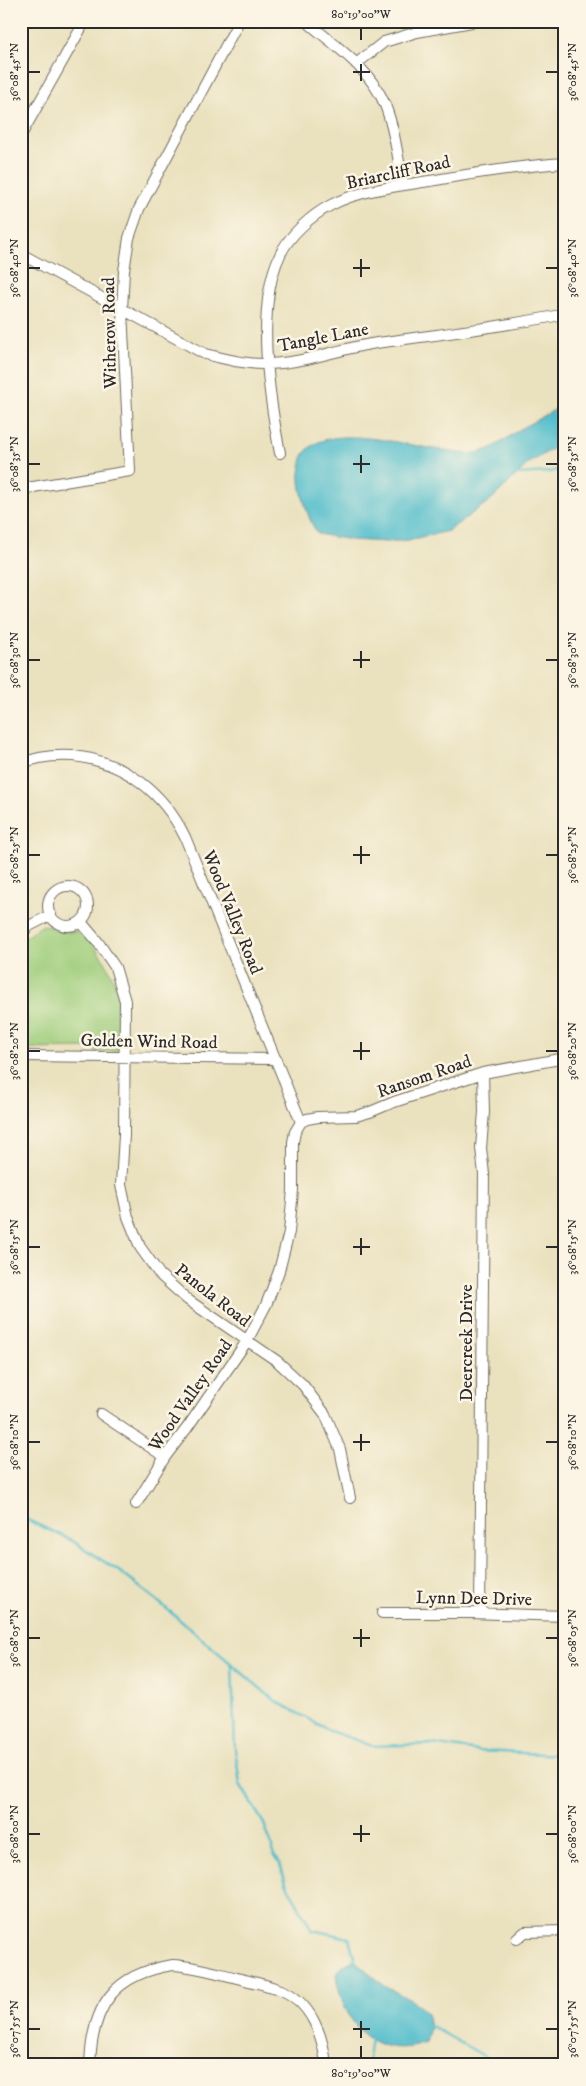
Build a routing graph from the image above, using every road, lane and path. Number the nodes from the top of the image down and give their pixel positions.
1 (85, 21) edge
2 (239, 21) edge
3 (306, 21) edge
4 (477, 21) edge
5 (356, 64) junction
6 (21, 135) edge
7 (565, 163) edge
8 (403, 185) junction
9 (21, 254) edge
10 (122, 310) junction
11 (565, 314) edge
12 (268, 364) junction
13 (280, 453) dead end
14 (21, 489) edge
15 (21, 764) edge
16 (51, 915) junction
17 (81, 922) junction
18 (21, 934) edge
19 (21, 1056) edge
20 (125, 1057) junction
21 (565, 1058) edge
22 (276, 1060) junction
23 (482, 1073) junction
24 (299, 1124) junction
25 (247, 1341) junction
26 (101, 1414) dead end
27 (165, 1457) junction
28 (350, 1498) dead end
29 (136, 1504) dead end
30 (382, 1613) dead end
31 (480, 1613) junction
32 (565, 1616) edge
33 (565, 1931) edge
34 (517, 1939) dead end
35 (90, 2065) edge
36 (326, 2065) edge

1 - 6 street
2 - 10 street, Witherow Road
3 - 5 street
4 - 5 street
5 - 8 street
7 - 8 street, Briarcliff Road
8 - 12 street, Briarcliff Road
9 - 10 street, Tangle Lane
10 - 12 street, Tangle Lane
10 - 14 street, Witherow Road
11 - 12 street, Tangle Lane
12 - 13 street, Briarcliff Road
15 - 22 street, Wood Valley Road
16 - 17 street
16 - 17 street
16 - 18 street
17 - 20 street, Panola Road
19 - 20 street, Golden Wind Road
20 - 22 street, Golden Wind Road
20 - 25 street, Panola Road
21 - 23 street, Ransom Road
22 - 24 street, Wood Valley Road
23 - 24 street, Ransom Road
23 - 31 street, Deercreek Drive
24 - 25 street, Wood Valley Road
25 - 27 street, Wood Valley Road
25 - 28 street, Panola Road
26 - 27 street
27 - 29 street, Wood Valley Road
30 - 31 street, Lynn Dee Drive
31 - 32 street, Lynn Dee Drive
33 - 34 street
35 - 36 street

